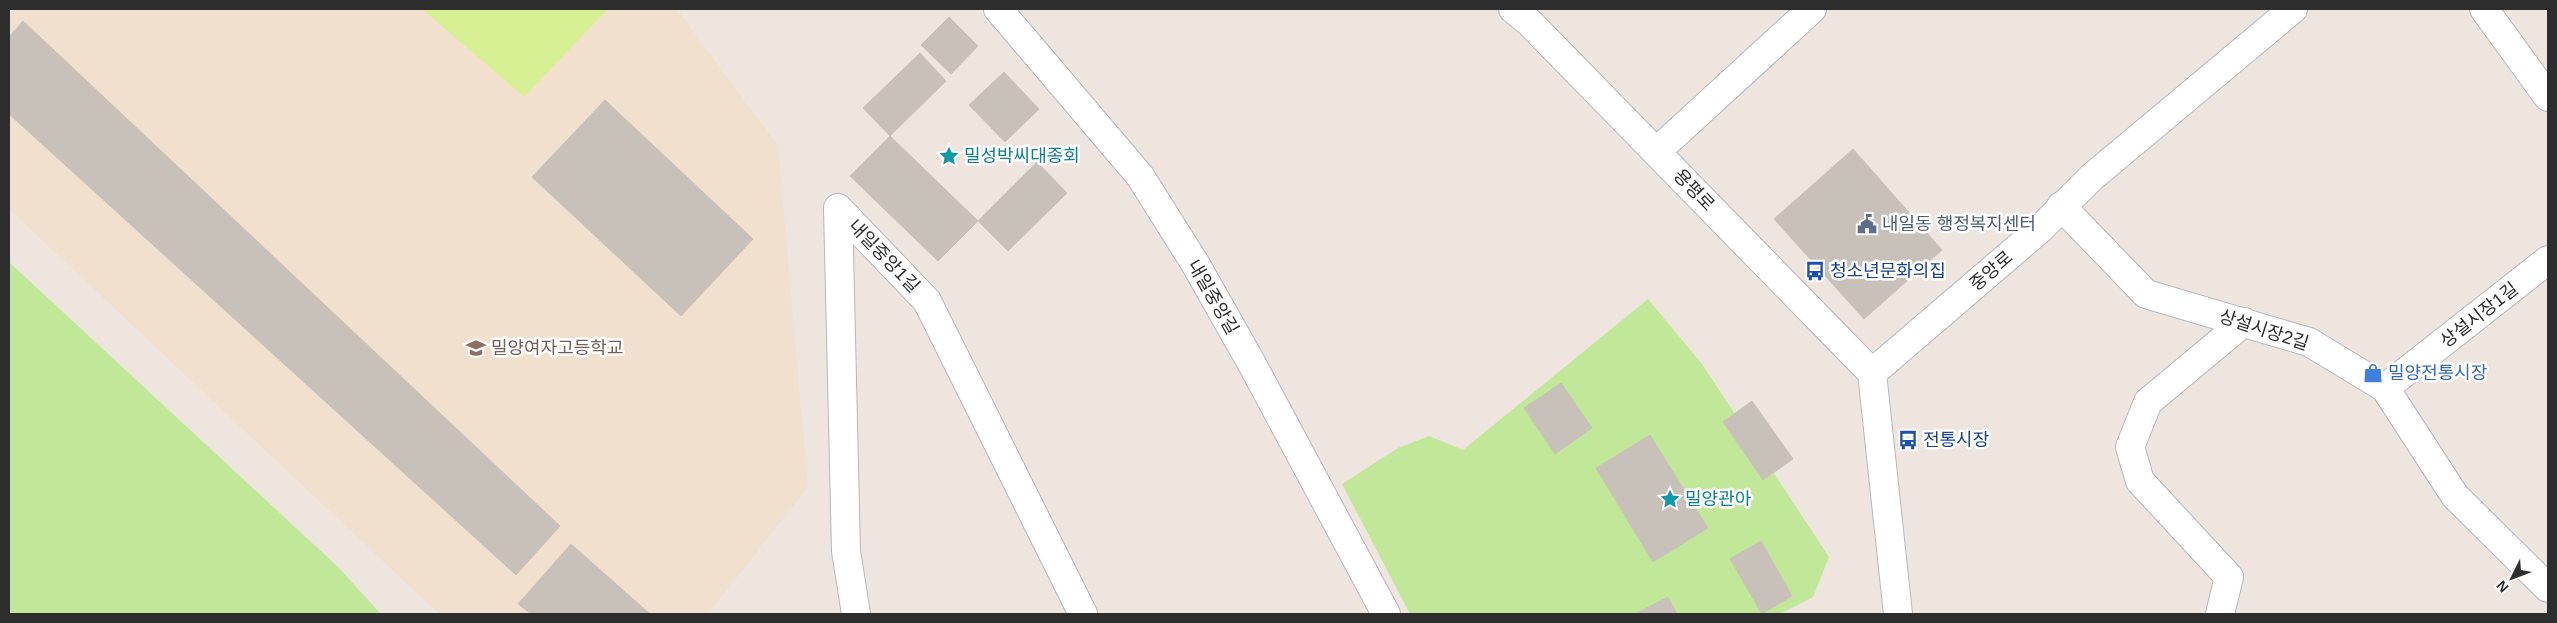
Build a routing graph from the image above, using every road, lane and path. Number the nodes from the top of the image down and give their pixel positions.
1 (998, 9) edge
2 (1513, 9) edge
3 (1812, 9) edge
4 (2293, 9) edge
5 (2484, 9) edge
6 (2548, 97) edge
7 (1656, 151) junction
8 (2061, 206) junction
9 (2548, 260) edge
10 (2244, 322) junction
11 (1872, 373) junction
12 (2386, 388) junction
13 (2548, 588) edge
14 (1895, 613) edge
15 (856, 614) edge
16 (1083, 614) edge
17 (1386, 614) edge
18 (2220, 614) edge

1 - 17 street, 내일중앙길
2 - 7 street, 용평로
3 - 7 street
4 - 8 street, 중앙로
5 - 6 street
7 - 11 street, 용평로
8 - 10 street, 상설시장2길
8 - 11 street, 중앙로
9 - 12 street, 상설시장1길
10 - 12 street, 상설시장2길
10 - 18 street
11 - 14 street
12 - 13 street, 상설시장2길
15 - 16 street, 내일중앙1길

